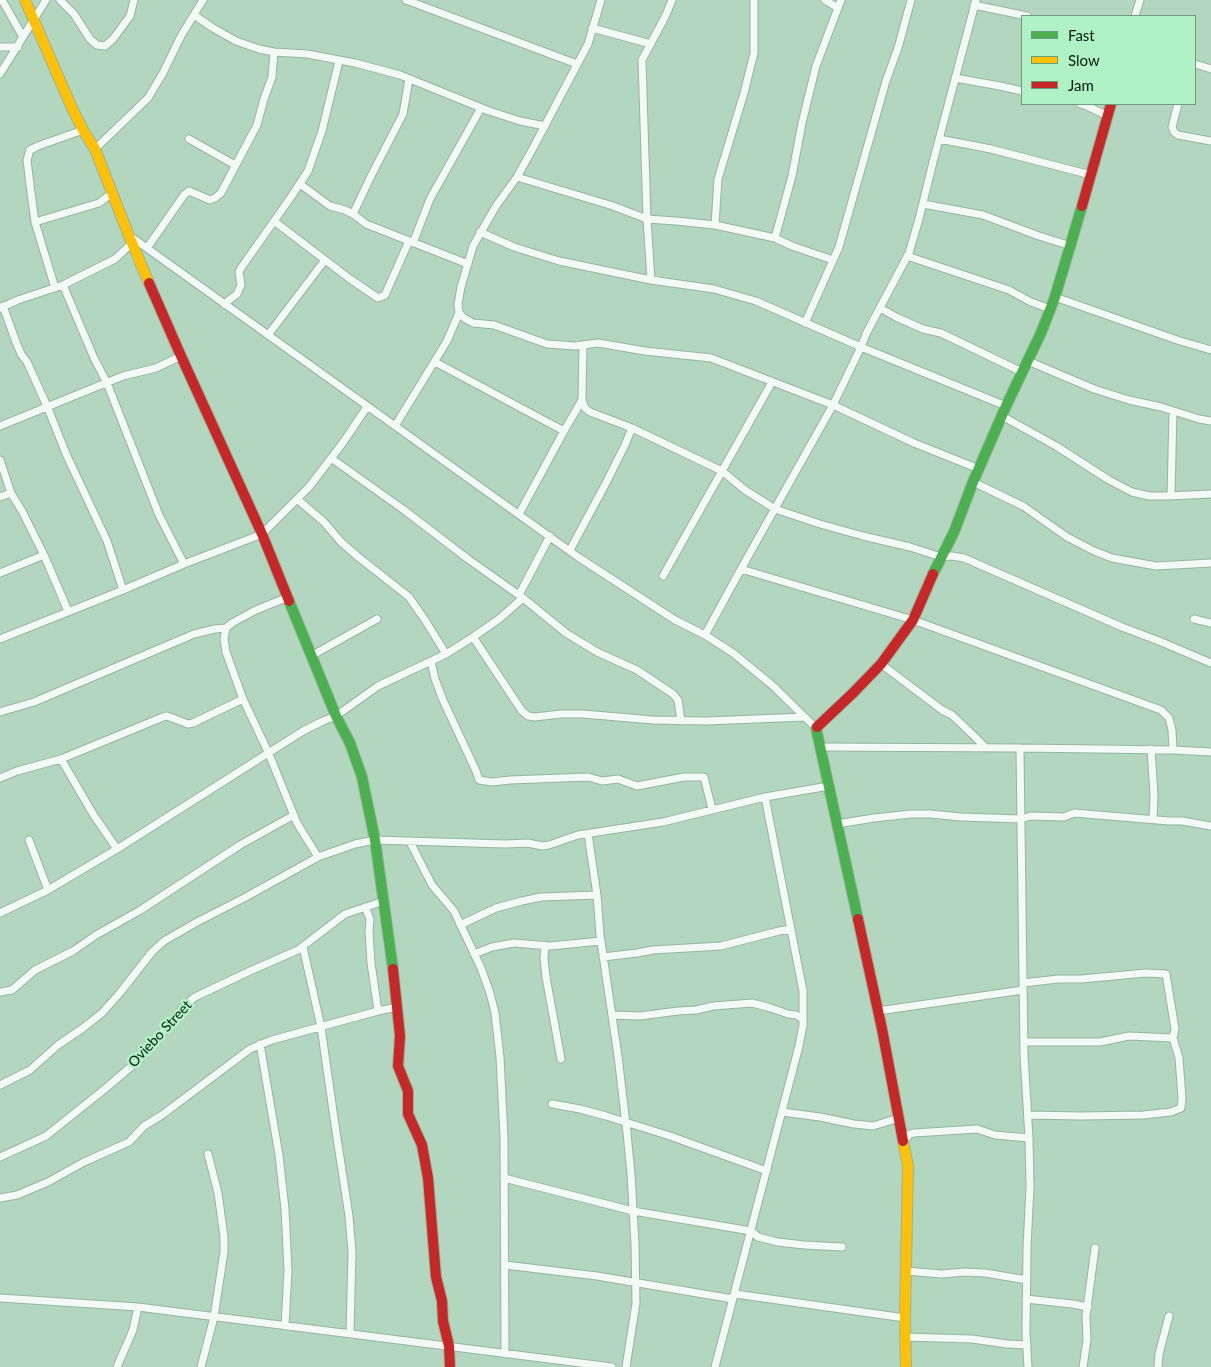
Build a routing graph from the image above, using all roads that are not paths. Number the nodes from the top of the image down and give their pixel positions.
1 (2, 0) edge
2 (25, 0) edge
3 (44, 0) edge
4 (60, 0) edge
5 (134, 0) edge
6 (203, 0) edge
7 (406, 0) edge
8 (600, 0) edge
9 (672, 0) edge
10 (754, 0) edge
11 (825, 0) edge
12 (840, 0) edge
13 (911, 0) edge
14 (1140, 0) edge
15 (975, 2) edge
16 (838, 8) junction
17 (194, 15) junction
18 (1023, 15) edge
19 (1135, 15) edge
20 (34, 20) junction
21 (592, 28) junction
22 (23, 37) junction
23 (650, 44) junction
24 (0, 47) edge
25 (18, 47) junction
26 (274, 52) junction
27 (339, 61) junction
28 (577, 64) junction
29 (1196, 64) edge
30 (1211, 69) edge
31 (0, 74) edge
32 (955, 78) junction
33 (409, 79) junction
34 (1021, 91) edge
35 (1084, 105) edge
36 (1111, 105) edge
37 (1178, 105) edge
38 (481, 108) junction
39 (1108, 116) junction
40 (545, 126) junction
41 (83, 130) junction
42 (189, 139) dead end
43 (939, 139) junction
44 (1211, 141) edge
45 (95, 148) junction
46 (234, 165) junction
47 (1091, 175) junction
48 (517, 177) junction
49 (300, 184) junction
50 (112, 193) junction
51 (923, 204) junction
52 (353, 214) junction
53 (647, 219) junction
54 (35, 222) junction
55 (274, 222) junction
56 (714, 225) junction
57 (480, 232) junction
58 (775, 238) junction
59 (131, 239) junction
60 (411, 242) junction
61 (1071, 246) junction
62 (147, 248) junction
63 (908, 256) junction
64 (325, 260) junction
65 (833, 260) junction
66 (468, 264) junction
67 (651, 280) junction
68 (63, 285) junction
69 (55, 288) junction
70 (1055, 297) junction
71 (224, 304) junction
72 (2, 307) edge
73 (880, 308) junction
74 (1050, 309) junction
75 (459, 313) junction
76 (805, 323) junction
77 (268, 335) junction
78 (583, 345) junction
79 (861, 347) junction
80 (1211, 350) edge
81 (181, 356) junction
82 (1028, 361) junction
83 (435, 362) junction
84 (1022, 372) junction
85 (772, 382) junction
86 (107, 383) junction
87 (582, 400) junction
88 (833, 405) junction
89 (47, 406) junction
90 (1006, 406) junction
91 (367, 407) junction
92 (1173, 411) junction
93 (1002, 416) junction
94 (1211, 421) edge
95 (0, 426) edge
96 (395, 426) junction
97 (632, 428) junction
98 (564, 431) junction
99 (331, 458) junction
100 (0, 460) edge
101 (979, 469) junction
102 (722, 471) junction
103 (973, 482) junction
104 (11, 493) junction
105 (1211, 494) edge
106 (1170, 496) junction
107 (0, 497) edge
108 (296, 499) junction
109 (775, 509) junction
110 (520, 514) junction
111 (262, 534) junction
112 (550, 536) junction
113 (570, 550) junction
114 (44, 555) junction
115 (941, 557) junction
116 (1211, 562) edge
117 (184, 564) junction
118 (741, 568) junction
119 (0, 572) edge
120 (662, 576) dead end
121 (123, 590) junction
122 (521, 596) junction
123 (288, 597) junction
124 (68, 611) junction
125 (377, 619) dead end
126 (1194, 619) dead end
127 (913, 620) junction
128 (1211, 623) edge
129 (226, 628) junction
130 (705, 635) junction
131 (473, 637) junction
132 (0, 639) edge
133 (446, 654) junction
134 (311, 656) junction
135 (431, 661) junction
136 (881, 664) junction
137 (1211, 664) edge
138 (243, 699) junction
139 (0, 712) edge
140 (336, 716) junction
141 (804, 717) junction
142 (681, 720) junction
143 (816, 728) junction
144 (820, 747) junction
145 (984, 747) junction
146 (1020, 748) junction
147 (1151, 749) junction
148 (1173, 750) junction
149 (1211, 752) edge
150 (269, 754) junction
151 (61, 759) junction
152 (0, 778) edge
153 (830, 786) junction
154 (765, 797) junction
155 (712, 810) junction
156 (294, 815) junction
157 (1021, 819) junction
158 (1153, 820) junction
159 (837, 824) junction
160 (1211, 826) edge
161 (588, 834) junction
162 (29, 840) dead end
163 (374, 840) junction
164 (410, 842) junction
165 (117, 849) junction
166 (318, 857) junction
167 (48, 890) junction
168 (596, 895) junction
169 (384, 901) junction
170 (365, 907) junction
171 (0, 913) edge
172 (460, 925) junction
173 (791, 929) junction
174 (601, 941) junction
175 (545, 946) junction
176 (303, 947) junction
177 (474, 954) junction
178 (603, 957) junction
179 (1023, 986) junction
180 (0, 992) edge
181 (397, 1006) junction
182 (378, 1011) junction
183 (878, 1011) junction
184 (612, 1015) junction
185 (803, 1019) junction
186 (321, 1027) junction
187 (1173, 1038) junction
188 (1024, 1042) junction
189 (260, 1044) junction
190 (561, 1059) dead end
191 (0, 1085) edge
192 (552, 1104) dead end
193 (782, 1112) junction
194 (1028, 1115) junction
195 (899, 1118) junction
196 (626, 1122) junction
197 (1029, 1138) junction
198 (903, 1142) junction
199 (208, 1154) dead end
200 (0, 1157) edge
201 (767, 1171) junction
202 (504, 1178) junction
203 (0, 1198) edge
204 (633, 1211) junction
205 (751, 1231) junction
206 (842, 1247) dead end
207 (1095, 1248) dead end
208 (505, 1265) junction
209 (906, 1271) junction
210 (1027, 1280) junction
211 (636, 1283) junction
212 (734, 1296) junction
213 (0, 1298) edge
214 (1026, 1299) junction
215 (138, 1307) junction
216 (1088, 1307) junction
217 (1168, 1316) dead end
218 (214, 1317) junction
219 (904, 1318) junction
220 (285, 1326) junction
221 (350, 1334) junction
222 (905, 1337) junction
223 (1027, 1345) junction
224 (449, 1346) junction
225 (505, 1354) junction
226 (556, 1364) edge
227 (117, 1367) edge
228 (201, 1367) edge
229 (450, 1367) edge
230 (612, 1367) edge
231 (626, 1367) edge
232 (716, 1367) edge
233 (906, 1367) edge
234 (1028, 1367) edge
235 (1083, 1367) edge
236 (1158, 1367) edge

1 - 22 street
2 - 20 street
3 - 20 street
4 - 5 street
6 - 17 street
7 - 28 street
8 - 21 street
9 - 23 street
10 - 56 street
11 - 16 street
12 - 16 street
13 - 65 street
14 - 19 street
15 - 18 street
15 - 32 street
16 - 58 street
17 - 26 street
17 - 45 street
20 - 22 street
20 - 41 street
21 - 23 street
21 - 28 street
22 - 25 street
23 - 53 street
24 - 25 street
25 - 31 street
26 - 27 street
26 - 46 street
27 - 33 street
27 - 49 street
28 - 40 street
29 - 30 street
32 - 34 street
32 - 43 street
33 - 38 street
33 - 52 street
35 - 39 street
36 - 39 street
37 - 44 street
38 - 40 street
38 - 60 street
39 - 47 street
40 - 48 street
41 - 45 street
41 - 54 street
42 - 46 street
43 - 47 street
43 - 51 street
45 - 50 street
46 - 62 street
47 - 61 street
48 - 53 street
48 - 57 street
49 - 52 street
49 - 55 street
50 - 54 street
50 - 59 street
51 - 61 street
51 - 63 street
52 - 60 street
53 - 56 street
53 - 67 street
54 - 69 street
55 - 64 street
55 - 71 street
56 - 58 street
57 - 66 street
57 - 67 street
58 - 65 street
59 - 62 street
59 - 68 street
59 - 81 street
60 - 64 street
60 - 66 street
61 - 70 street
62 - 71 street
63 - 73 street
63 - 74 street
64 - 77 street
65 - 76 street
66 - 75 street
67 - 76 street
68 - 69 street
68 - 86 street
69 - 72 street
70 - 74 street
70 - 80 street
71 - 77 street
72 - 89 street
73 - 79 street
73 - 84 street
74 - 82 street
75 - 78 street
75 - 83 street
76 - 79 street
77 - 91 street
78 - 85 street
78 - 87 street
79 - 88 street
79 - 90 street
81 - 86 street
81 - 111 street
82 - 84 street
82 - 92 street
83 - 96 street
83 - 98 street
84 - 90 street
85 - 88 street
85 - 102 street
86 - 89 street
86 - 117 street
87 - 97 street
87 - 98 street
88 - 101 street
88 - 109 street
89 - 95 street
89 - 121 street
90 - 93 street
91 - 96 street
91 - 99 street
92 - 94 street
92 - 106 street
93 - 101 street
93 - 106 street
96 - 110 street
97 - 102 street
97 - 113 street
98 - 110 street
99 - 108 street
99 - 122 street
100 - 104 street
101 - 103 street
102 - 109 street
102 - 120 street
103 - 115 street
103 - 116 street
104 - 107 street
104 - 114 street
105 - 106 street
108 - 111 street
108 - 133 street
109 - 115 street
109 - 118 street
110 - 112 street
111 - 117 street
111 - 123 street
112 - 113 street
112 - 122 street
113 - 130 street
114 - 119 street
114 - 124 street
115 - 127 street
115 - 137 street
117 - 121 street
118 - 127 street
118 - 130 street
121 - 124 street
122 - 131 street
122 - 142 street
123 - 129 street
123 - 134 street
124 - 132 street
125 - 134 street
126 - 128 street
127 - 136 street
127 - 148 street
129 - 138 street
129 - 139 street
130 - 141 street
131 - 133 street
131 - 142 street
133 - 135 street
134 - 140 street
135 - 140 street
135 - 155 street
136 - 143 street
136 - 145 street
138 - 150 street
138 - 151 street
140 - 150 street
140 - 163 street
141 - 142 street
141 - 143 street
143 - 144 street
144 - 145 street
144 - 153 street
145 - 146 street
146 - 147 street
146 - 157 street
147 - 148 street
147 - 158 street
148 - 149 street
150 - 156 street
150 - 165 street
151 - 152 street
151 - 165 street
153 - 154 street
153 - 159 street
154 - 155 street
154 - 173 street
155 - 161 street
156 - 166 street
156 - 180 street
157 - 158 street
157 - 159 street
157 - 179 street
158 - 160 street
159 - 183 street
161 - 164 street
161 - 168 street
162 - 167 street
163 - 164 street
163 - 166 street
163 - 169 street
164 - 172 street
165 - 167 street
166 - 191 street
167 - 171 street
168 - 172 street
168 - 174 street
169 - 170 street, Oviebo Street
169 - 181 street
170 - 176 street, Oviebo Street
170 - 182 street
172 - 177 street
173 - 178 street
173 - 185 street
174 - 175 street
174 - 178 street
175 - 177 street
175 - 190 street
176 - 186 street
176 - 200 street, Oviebo Street
177 - 202 street
178 - 184 street
179 - 183 street
179 - 187 street
179 - 188 street
181 - 182 street
181 - 224 street
182 - 186 street
183 - 195 street
184 - 185 street
184 - 196 street
185 - 193 street
186 - 189 street
186 - 221 street
187 - 188 street
187 - 194 street
188 - 194 street
189 - 203 street
189 - 220 street
192 - 196 street
193 - 195 street
193 - 201 street
194 - 197 street
195 - 198 street
196 - 201 street
196 - 204 street
197 - 198 street
197 - 210 street
198 - 209 street
199 - 218 street
201 - 205 street
202 - 204 street
202 - 208 street
204 - 205 street
204 - 211 street
205 - 206 street
205 - 212 street
207 - 216 street
208 - 211 street
208 - 225 street
209 - 210 street
209 - 219 street
210 - 214 street
211 - 212 street
211 - 231 street
212 - 219 street
212 - 232 street
213 - 215 street
214 - 216 street
214 - 223 street
215 - 218 street
215 - 227 street
216 - 235 street
217 - 236 street
218 - 220 street
218 - 228 street
219 - 222 street
220 - 221 street
221 - 224 street
222 - 223 street
222 - 233 street
223 - 234 street
224 - 225 street
224 - 229 street
225 - 226 street
226 - 230 street

